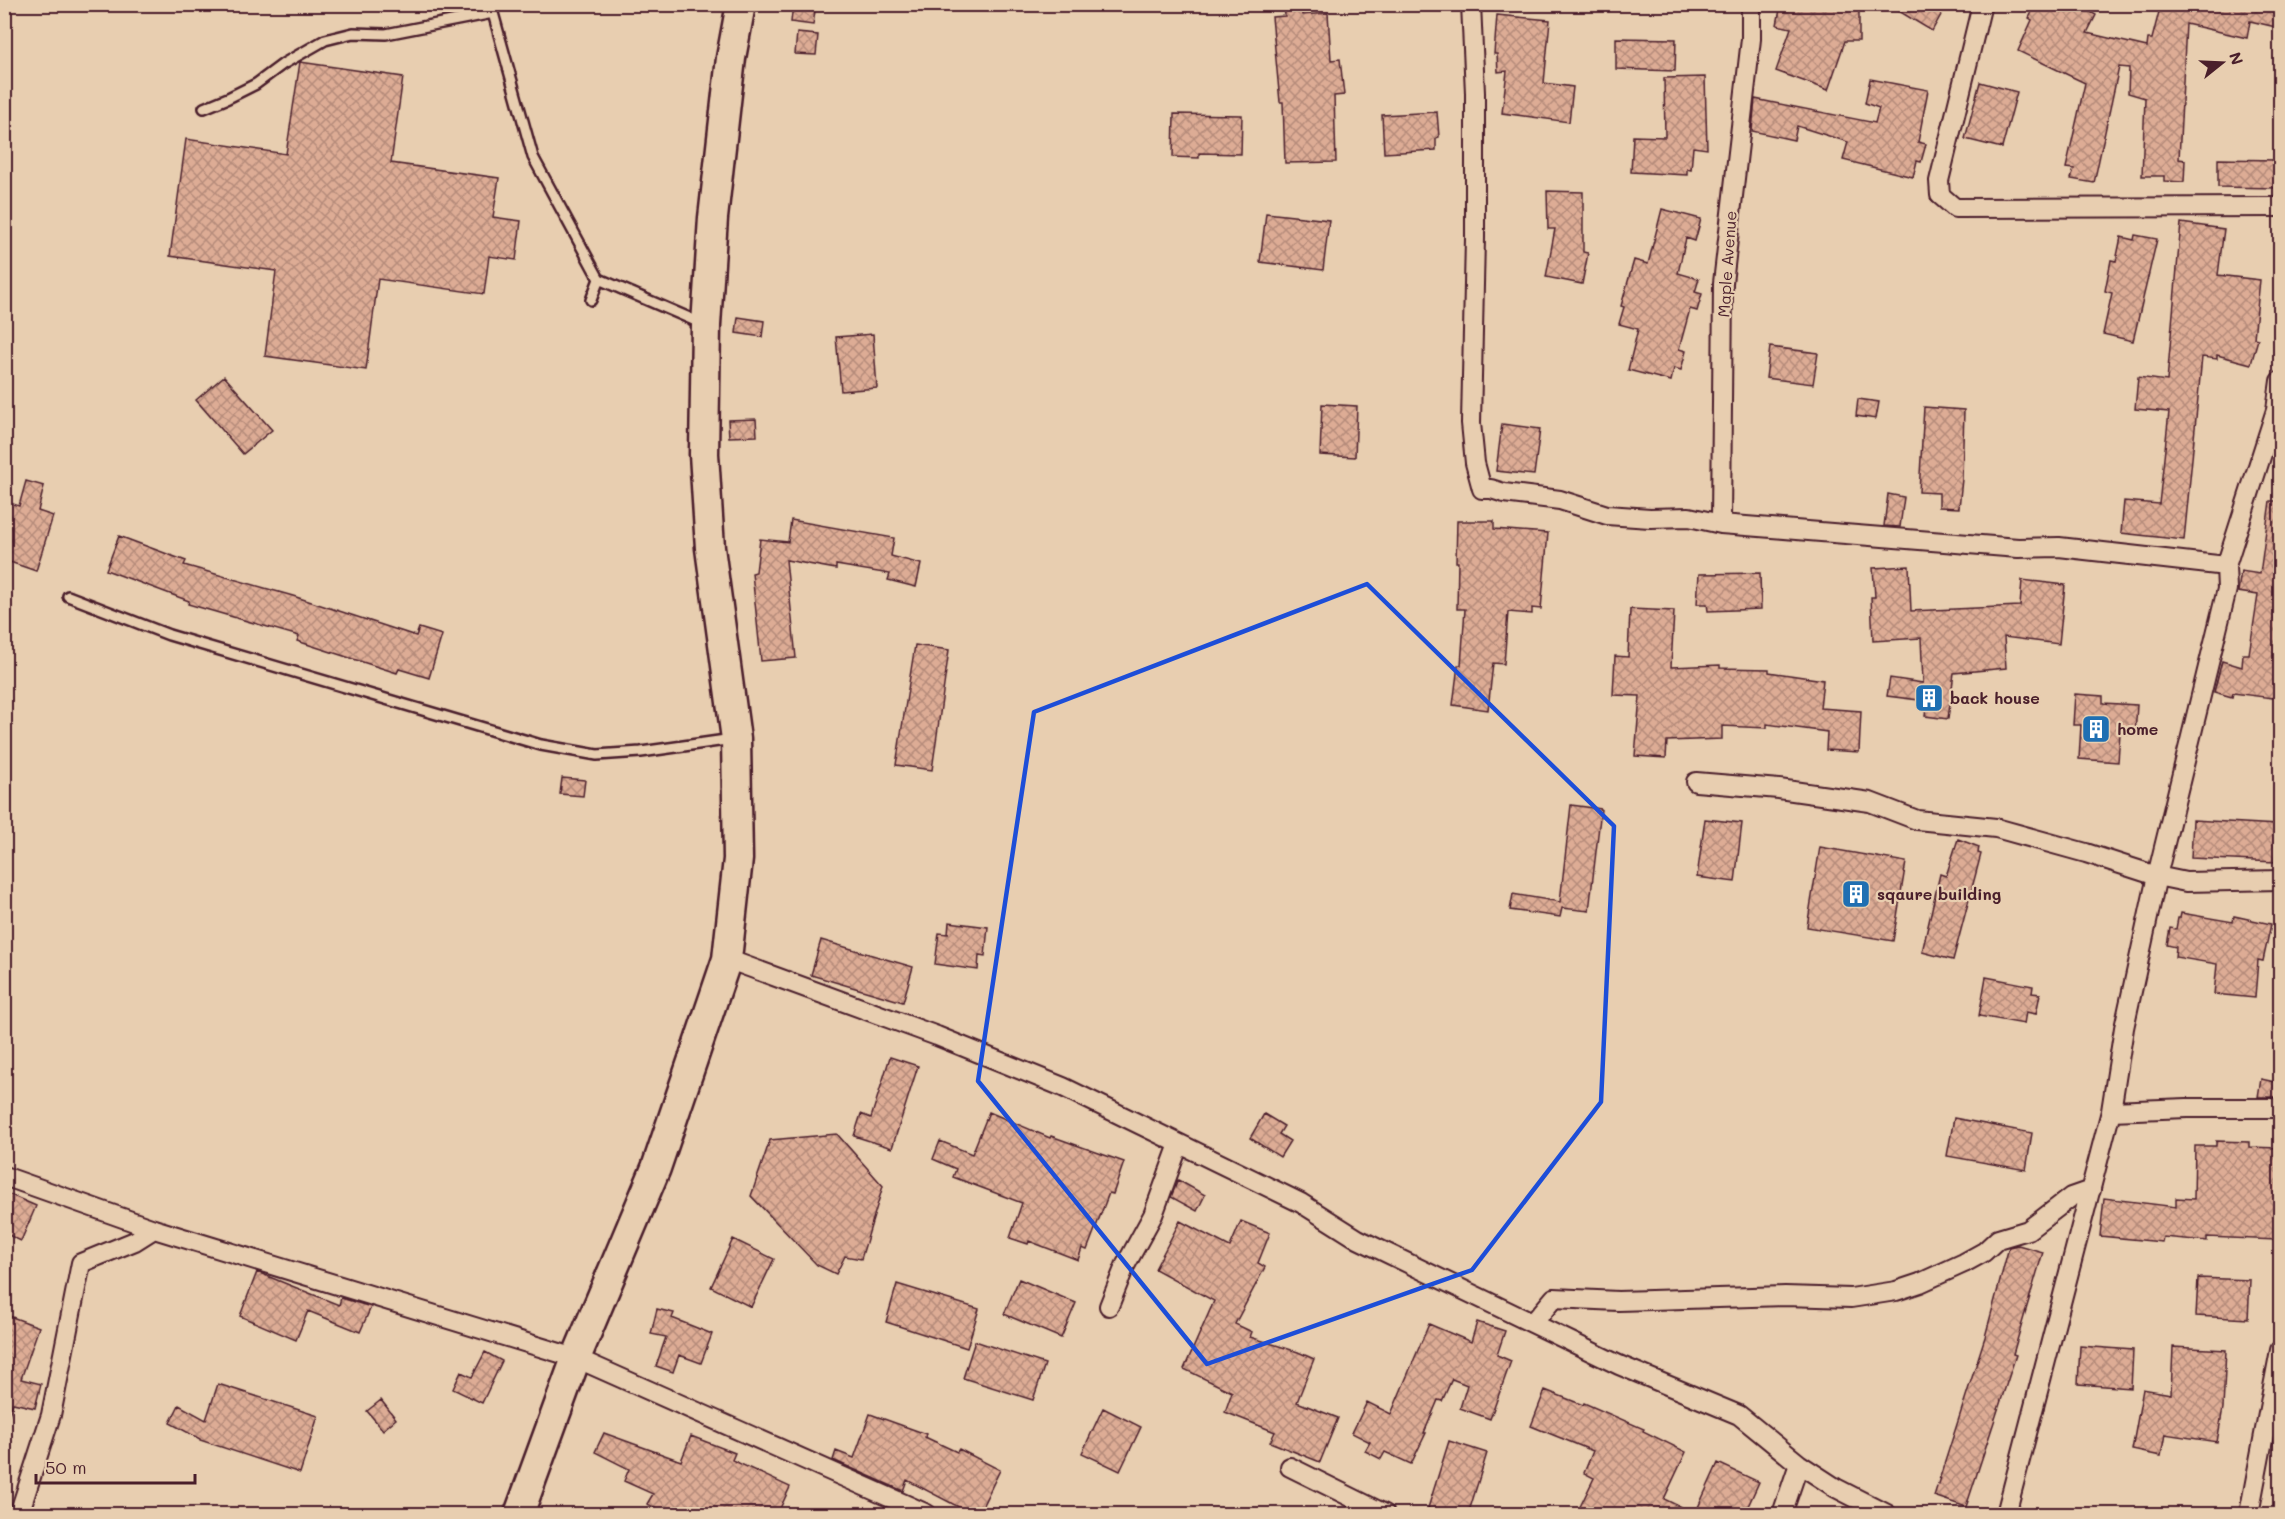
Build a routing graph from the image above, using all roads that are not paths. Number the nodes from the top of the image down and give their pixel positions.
1 (741, 4) edge
2 (1471, 4) edge
3 (1751, 4) edge
4 (1982, 4) edge
5 (204, 108) dead end
6 (2280, 207) edge
7 (599, 279) junction
8 (591, 300) dead end
9 (706, 325) junction
10 (2280, 381) edge
11 (1721, 524) junction
12 (2226, 566) junction
13 (68, 596) dead end
14 (736, 739) junction
15 (1696, 782) dead end
16 (2157, 876) junction
17 (2280, 880) edge
18 (727, 958) junction
19 (2280, 1108) edge
20 (2111, 1111) junction
21 (1179, 1144) junction
22 (4, 1176) edge
23 (2091, 1190) junction
24 (154, 1229) junction
25 (1109, 1306) dead end
26 (1533, 1323) junction
27 (2280, 1350) edge
28 (576, 1358) junction
29 (1799, 1464) junction
30 (1290, 1467) dead end
31 (19, 1515) edge
32 (519, 1515) edge
33 (927, 1515) edge
34 (1384, 1515) edge
35 (1782, 1515) edge
36 (1887, 1515) edge
37 (2006, 1515) edge
38 (2248, 1515) edge

1 - 9 main road
2 - 11 street
3 - 11 street, Maple Avenue
4 - 6 street
5 - 7 lane
7 - 8 lane
7 - 9 lane
9 - 14 main road
10 - 12 street
11 - 12 street
12 - 16 street
13 - 14 lane
14 - 18 main road
15 - 16 street
16 - 17 street
16 - 20 street
18 - 21 street
18 - 28 main road
19 - 20 street
20 - 23 street
21 - 25 street
21 - 26 street
22 - 24 street
23 - 26 street
23 - 37 street
24 - 28 street
24 - 31 street
26 - 29 street
27 - 38 street
28 - 32 main road
28 - 33 street
29 - 35 street
29 - 36 street
30 - 34 street

